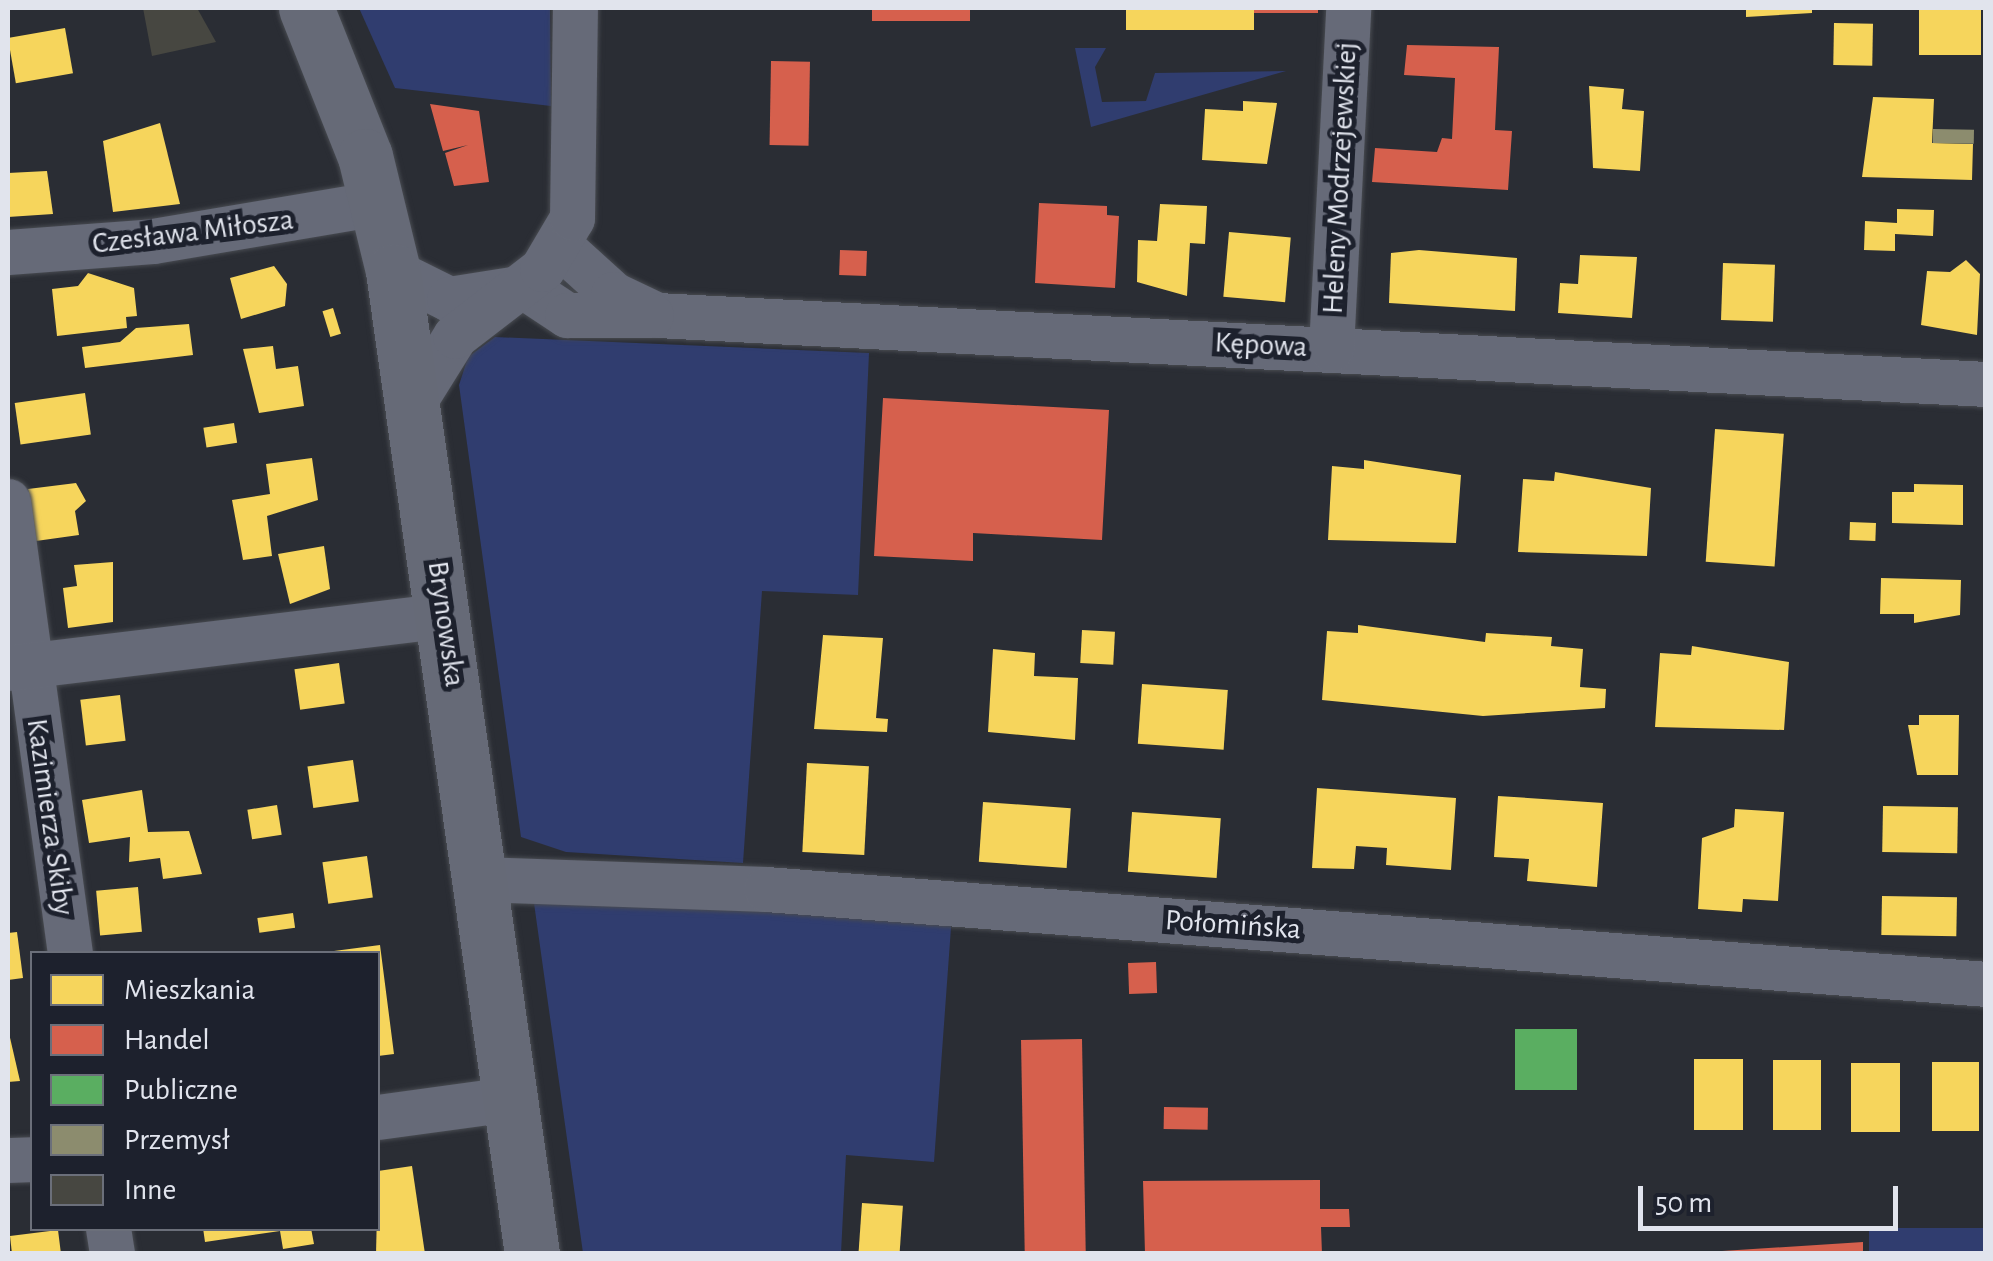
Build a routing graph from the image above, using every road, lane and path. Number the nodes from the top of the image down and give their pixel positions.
1 (306, 8) edge
2 (576, 8) edge
3 (1348, 8) edge
4 (378, 203) junction
5 (559, 246) junction
6 (8, 252) edge
7 (523, 286) junction
8 (658, 315) junction
9 (436, 320) junction
10 (1331, 348) junction
11 (1986, 384) edge
12 (8, 502) edge
13 (444, 616) junction
14 (18, 669) edge
15 (480, 879) junction
16 (69, 951) edge
17 (1986, 984) edge
18 (510, 1099) junction
19 (380, 1118) edge
20 (532, 1254) edge

1 - 4 main road, Brynowska
2 - 5 street
3 - 10 street, Heleny Modrzejewskiej
4 - 6 street, Czesława Miłosza
4 - 9 main road, Brynowska
5 - 7 street
5 - 8 street, Kępowa
7 - 8 street
7 - 9 street
8 - 10 street, Kępowa
9 - 13 main road, Brynowska
10 - 11 street, Kępowa
12 - 14 street, Kazimierza Skiby
13 - 14 street
13 - 15 main road, Brynowska
14 - 16 street, Kazimierza Skiby
15 - 17 street, Połomińska
15 - 18 main road, Brynowska
18 - 19 street
18 - 20 main road, Brynowska

